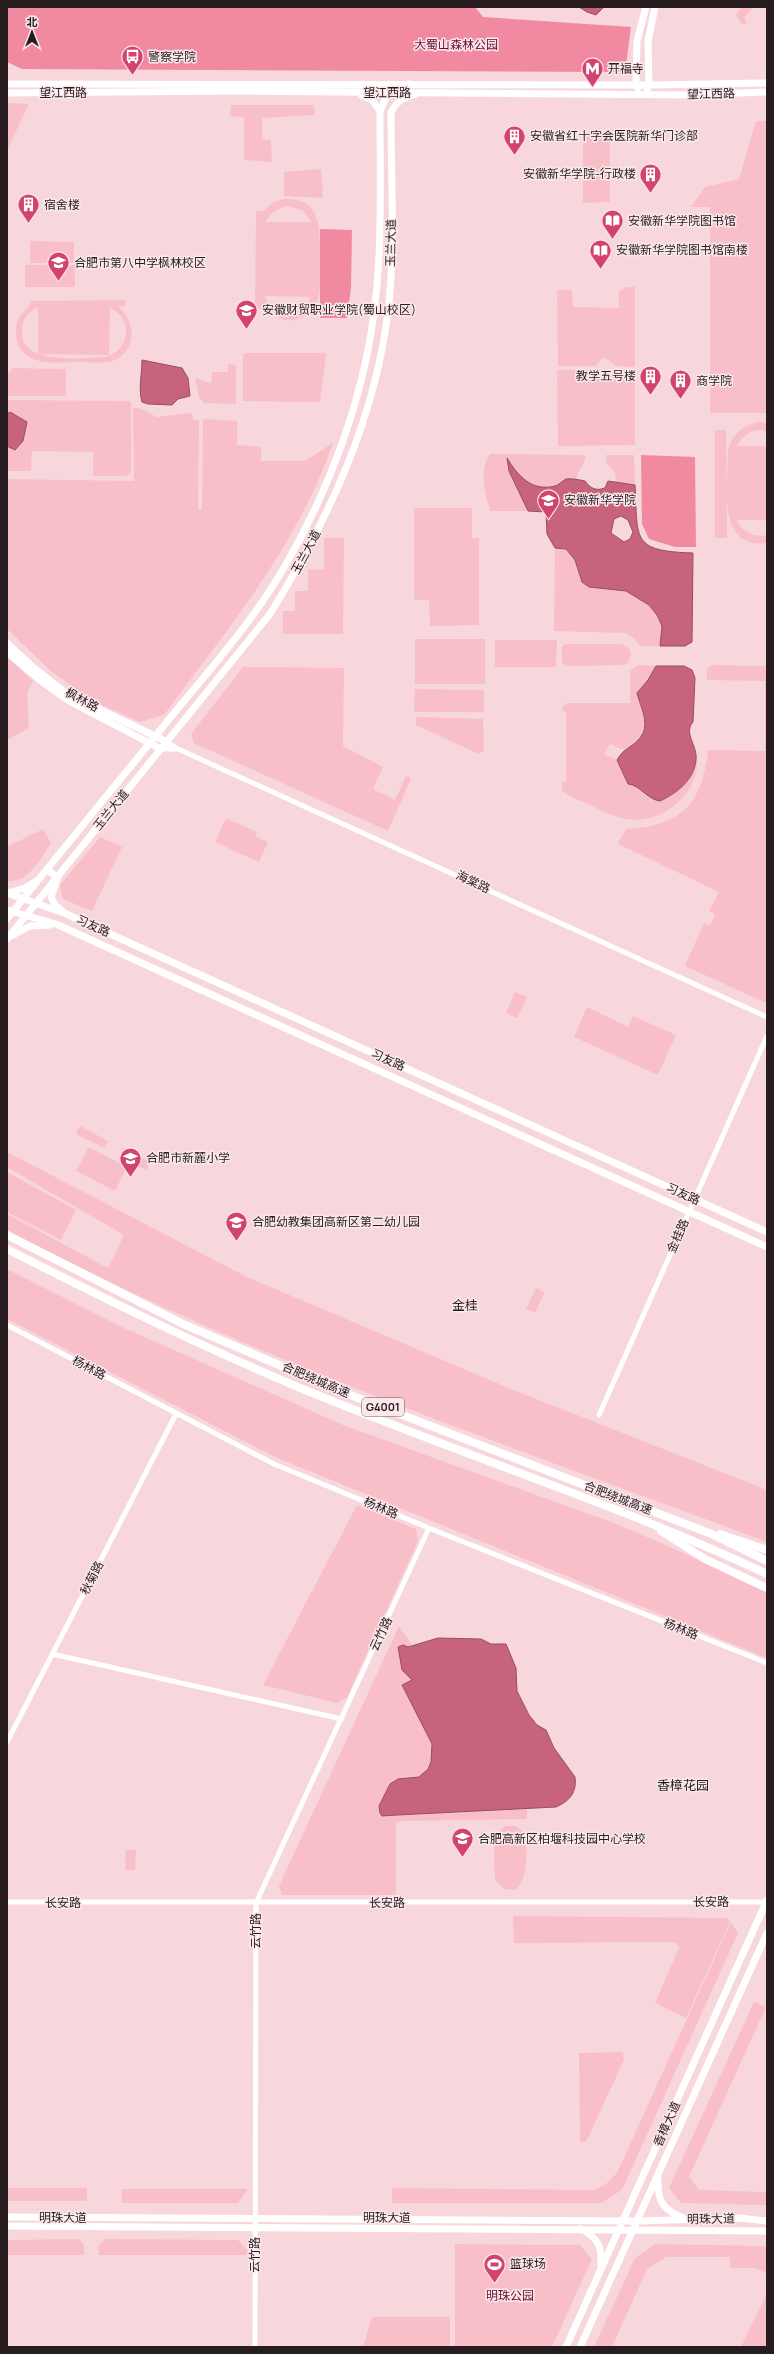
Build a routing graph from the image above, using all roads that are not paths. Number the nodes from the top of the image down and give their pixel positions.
1 (646, 7) edge
2 (655, 7) edge
3 (767, 83) edge
4 (7, 84) edge
5 (359, 84) junction
6 (410, 84) junction
7 (636, 85) junction
8 (650, 85) junction
9 (767, 92) edge
10 (7, 93) edge
11 (350, 93) junction
12 (388, 93) junction
13 (418, 93) junction
14 (643, 94) junction
15 (380, 111) junction
16 (391, 113) junction
17 (380, 132) junction
18 (391, 132) junction
19 (7, 643) edge
20 (7, 652) edge
21 (155, 736) junction
22 (167, 742) junction
23 (150, 743) junction
24 (161, 749) junction
25 (178, 749) junction
26 (47, 870) junction
27 (58, 877) junction
28 (40, 879) junction
29 (7, 893) edge
30 (24, 899) junction
31 (36, 903) junction
32 (10, 911) edge
33 (64, 913) junction
34 (26, 915) junction
35 (7, 919) edge
36 (56, 924) junction
37 (8, 938) edge
38 (767, 1017) edge
39 (767, 1036) edge
40 (694, 1200) junction
41 (688, 1212) junction
42 (767, 1232) edge
43 (7, 1235) edge
44 (767, 1247) edge
45 (7, 1249) edge
46 (7, 1325) edge
47 (176, 1414) junction
48 (599, 1415) dead end
49 (650, 1510) junction
50 (645, 1521) junction
51 (429, 1528) junction
52 (767, 1550) edge
53 (767, 1561) edge
54 (767, 1574) edge
55 (767, 1588) edge
56 (52, 1654) junction
57 (767, 1663) edge
58 (342, 1719) junction
59 (7, 1742) edge
60 (767, 1901) edge
61 (7, 1902) edge
62 (256, 1903) junction
63 (767, 1933) edge
64 (658, 2176) junction
65 (7, 2217) edge
66 (624, 2220) junction
67 (687, 2220) junction
68 (767, 2220) edge
69 (638, 2221) junction
70 (255, 2222) junction
71 (7, 2226) edge
72 (579, 2228) junction
73 (620, 2229) junction
74 (634, 2230) junction
75 (767, 2231) edge
76 (601, 2270) junction
77 (255, 2347) edge
78 (566, 2347) edge
79 (580, 2347) edge

1 - 7 main road
2 - 8 main road
3 - 8 main road, 望江西路
4 - 5 main road, 望江西路
5 - 6 main road, 望江西路
5 - 12 main road
6 - 7 main road, 望江西路
6 - 12 main road
7 - 8 main road, 望江西路
7 - 14 main road
8 - 14 main road
9 - 14 main road, 望江西路
10 - 11 main road, 望江西路
11 - 12 main road, 望江西路
11 - 15 main road
12 - 13 main road, 望江西路
12 - 15 main road, 玉兰大道
12 - 16 main road, 玉兰大道
13 - 14 main road, 望江西路
13 - 16 main road
15 - 17 main road, 玉兰大道
16 - 18 main road, 玉兰大道
17 - 18 main road
17 - 21 main road, 玉兰大道
18 - 22 main road, 玉兰大道
19 - 21 main road, 枫林路
20 - 23 main road, 枫林路
21 - 22 main road, 枫林路
21 - 23 main road, 玉兰大道
22 - 24 main road, 玉兰大道
22 - 25 street, 海棠路
23 - 24 main road, 枫林路
23 - 26 main road, 玉兰大道
24 - 25 street, 海棠路
24 - 27 main road, 玉兰大道
25 - 38 street, 海棠路
26 - 27 main road
26 - 28 main road, 玉兰大道
27 - 31 main road, 玉兰大道
27 - 33 main road
28 - 29 main road
28 - 30 main road, 玉兰大道
29 - 30 main road, 习友路
30 - 31 main road, 习友路
30 - 32 main road, 玉兰大道
31 - 33 main road, 习友路
31 - 34 main road, 玉兰大道
32 - 34 main road, 习友路
32 - 35 main road, 玉兰大道
33 - 40 main road, 习友路
34 - 36 main road, 习友路
34 - 37 main road, 玉兰大道
36 - 37 main road
36 - 41 main road, 习友路
39 - 40 street, 金桂路
40 - 41 street, 金桂路
40 - 42 main road, 习友路
41 - 44 main road, 习友路
41 - 48 street, 金桂路
43 - 49 highway, 合肥绕城高速 / G4001
45 - 50 highway, 合肥绕城高速 / G4001
46 - 47 street, 杨林路
47 - 51 street, 杨林路
47 - 56 street, 秋菊路
49 - 52 highway
49 - 53 highway, 合肥绕城高速 / G4001
50 - 54 highway, 合肥绕城高速 / G4001
50 - 55 highway
51 - 57 street, 杨林路
51 - 58 street, 云竹路
56 - 58 street
56 - 59 street, 秋菊路
58 - 62 street, 云竹路
60 - 62 street, 长安路
60 - 66 main road, 香樟大道
61 - 62 street, 长安路
62 - 70 street, 云竹路
63 - 64 main road, 香樟大道
64 - 67 main road
64 - 69 main road, 香樟大道
65 - 70 main road, 明珠大道
66 - 69 main road, 明珠大道
66 - 70 main road, 明珠大道
66 - 73 main road, 香樟大道
67 - 68 main road, 明珠大道
67 - 69 main road, 明珠大道
69 - 74 main road, 香樟大道
70 - 71 main road, 明珠大道
70 - 72 main road, 明珠大道
70 - 77 street, 云竹路
72 - 73 main road, 明珠大道
72 - 76 main road
73 - 74 main road, 明珠大道
73 - 76 main road, 香樟大道
74 - 75 main road, 明珠大道
74 - 79 main road, 香樟大道
76 - 78 main road, 香樟大道

